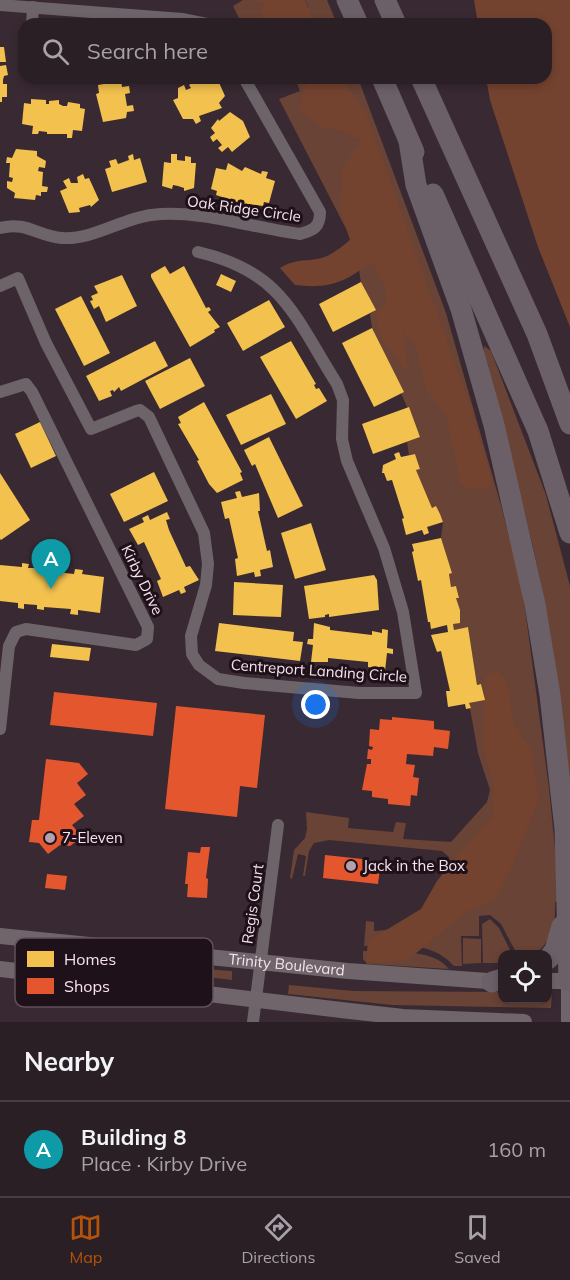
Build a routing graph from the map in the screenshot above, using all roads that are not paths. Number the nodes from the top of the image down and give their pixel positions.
1 (347, 0) edge
2 (385, 0) edge
3 (0, 5) edge
4 (33, 7) junction
5 (78, 10) junction
6 (32, 18) edge
7 (77, 18) edge
8 (170, 18) edge
9 (355, 18) edge
10 (393, 18) edge
11 (247, 84) edge
12 (385, 84) edge
13 (423, 84) edge
14 (409, 141) junction
15 (0, 228) edge
16 (198, 252) dead end
17 (0, 286) edge
18 (553, 376) junction
19 (0, 392) edge
20 (570, 396) edge
21 (570, 424) edge
22 (570, 533) edge
23 (0, 729) edge
24 (278, 825) dead end
25 (567, 890) junction
26 (0, 936) edge
27 (19, 938) edge
28 (552, 954) edge
29 (213, 958) edge
30 (260, 963) junction
31 (0, 969) edge
32 (15, 971) edge
33 (498, 981) edge
34 (552, 981) edge
35 (570, 981) edge
36 (213, 995) edge
37 (256, 1000) junction
38 (480, 1021) edge
39 (254, 1022) edge
40 (524, 1022) edge
41 (569, 1022) edge

1 - 9 highway
2 - 10 highway
3 - 4 street
4 - 5 street
4 - 6 street
5 - 7 street
5 - 8 street
11 - 15 street, Oak Ridge Circle
12 - 14 highway
13 - 18 highway
14 - 22 highway
14 - 25 highway
16 - 17 street, Centreport Landing Circle
18 - 20 highway
18 - 21 highway
19 - 23 street, Kirby Drive
24 - 30 street, Regis Court
25 - 28 highway
25 - 35 highway
26 - 27 main road, Trinity Boulevard
29 - 30 main road, Trinity Boulevard
30 - 33 main road, Trinity Boulevard
30 - 37 street, Regis Court
31 - 32 main road
34 - 35 main road
35 - 41 main road
36 - 37 main road
37 - 38 main road
37 - 39 street, Regis Court
38 - 40 main road

